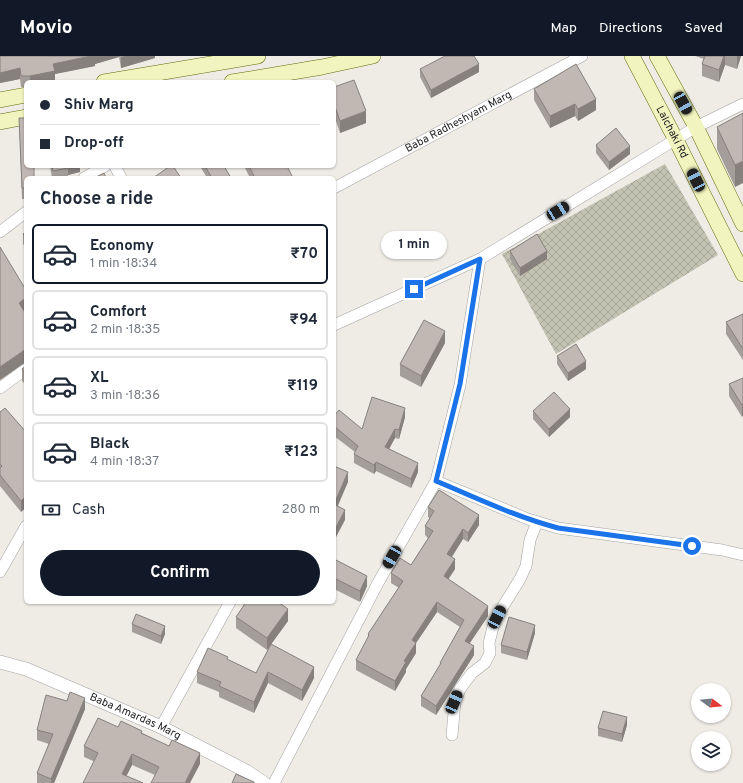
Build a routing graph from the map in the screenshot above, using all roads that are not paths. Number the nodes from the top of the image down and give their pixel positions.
1 (258, 56) edge
2 (373, 56) edge
3 (582, 56) edge
4 (632, 56) edge
5 (657, 56) edge
6 (116, 80) edge
7 (244, 80) edge
8 (24, 95) edge
9 (0, 100) edge
10 (743, 104) edge
11 (24, 117) edge
12 (0, 122) edge
13 (696, 127) junction
14 (676, 140) junction
15 (102, 168) edge
16 (88, 176) edge
17 (336, 187) edge
18 (24, 214) edge
19 (743, 224) edge
20 (0, 232) edge
21 (480, 259) junction
22 (743, 274) edge
23 (336, 323) edge
24 (24, 370) edge
25 (0, 388) edge
26 (436, 481) junction
27 (537, 522) junction
28 (24, 530) edge
29 (743, 555) edge
30 (0, 572) edge
31 (229, 604) edge
32 (0, 662) edge
33 (161, 727) junction
34 (452, 735) dead end
35 (264, 783) edge
36 (274, 783) edge

1 - 6 main road
2 - 7 main road
3 - 17 street, Baba Radheshyam Marg
4 - 14 main road, Lalchaki Rd
5 - 13 main road, Lalchaki Rd
8 - 9 main road
10 - 13 street
11 - 12 main road
13 - 14 street
13 - 19 main road, Lalchaki Rd
14 - 21 street
14 - 22 main road, Lalchaki Rd
15 - 16 street
18 - 20 street
21 - 23 street
21 - 26 street
24 - 25 street
26 - 27 street
26 - 36 street
27 - 29 street
27 - 34 street
28 - 30 street
31 - 33 street
32 - 33 street, Baba Amardas Marg
33 - 35 street, Baba Amardas Marg

